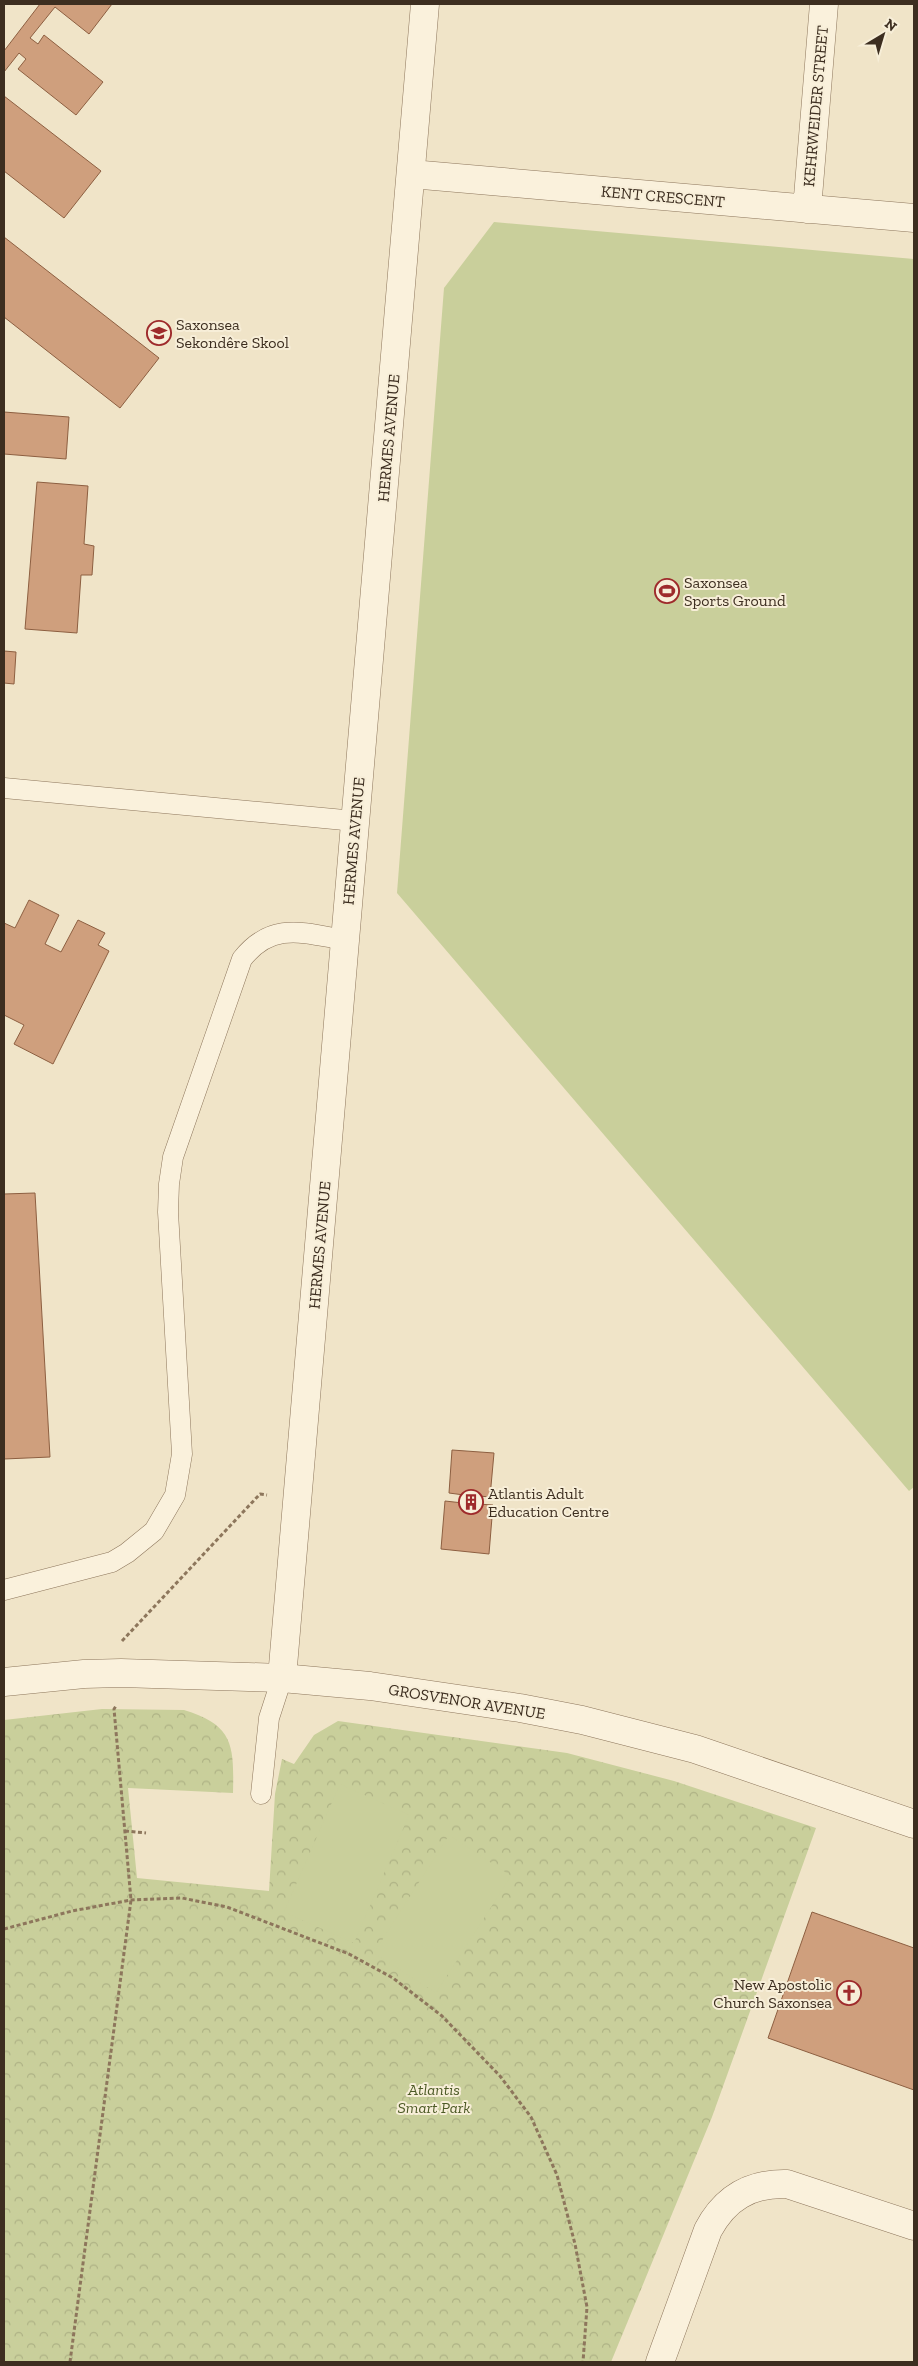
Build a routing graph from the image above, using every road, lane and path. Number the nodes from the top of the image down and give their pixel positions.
1 (425, 4) edge
2 (824, 4) edge
3 (411, 174) junction
4 (807, 208) junction
5 (914, 218) edge
6 (4, 788) edge
7 (355, 821) junction
8 (345, 940) junction
9 (297, 1498) junction
10 (4, 1590) edge
11 (121, 1647) dead end
12 (282, 1678) junction
13 (4, 1682) edge
14 (118, 1702) dead end
15 (261, 1794) dead end
16 (914, 1824) edge
17 (125, 1831) junction
18 (146, 1833) dead end
19 (131, 1900) junction
20 (4, 1929) edge
21 (914, 2226) edge
22 (70, 2362) edge
23 (583, 2362) edge
24 (660, 2362) edge

1 - 3 street, HERMES AVENUE
2 - 4 street, KEHRWEIDER STREET
3 - 4 street, KENT CRESCENT
3 - 7 street, HERMES AVENUE
4 - 5 street, KENT CRESCENT
6 - 7 lane
7 - 8 street, HERMES AVENUE
8 - 9 street, HERMES AVENUE
8 - 10 lane
9 - 11 path
9 - 12 street, HERMES AVENUE
12 - 13 street, GROSVENOR AVENUE
12 - 15 lane
12 - 16 street, GROSVENOR AVENUE
14 - 17 path
17 - 18 path
17 - 19 path
19 - 20 path
19 - 22 path
19 - 23 path
21 - 24 street

